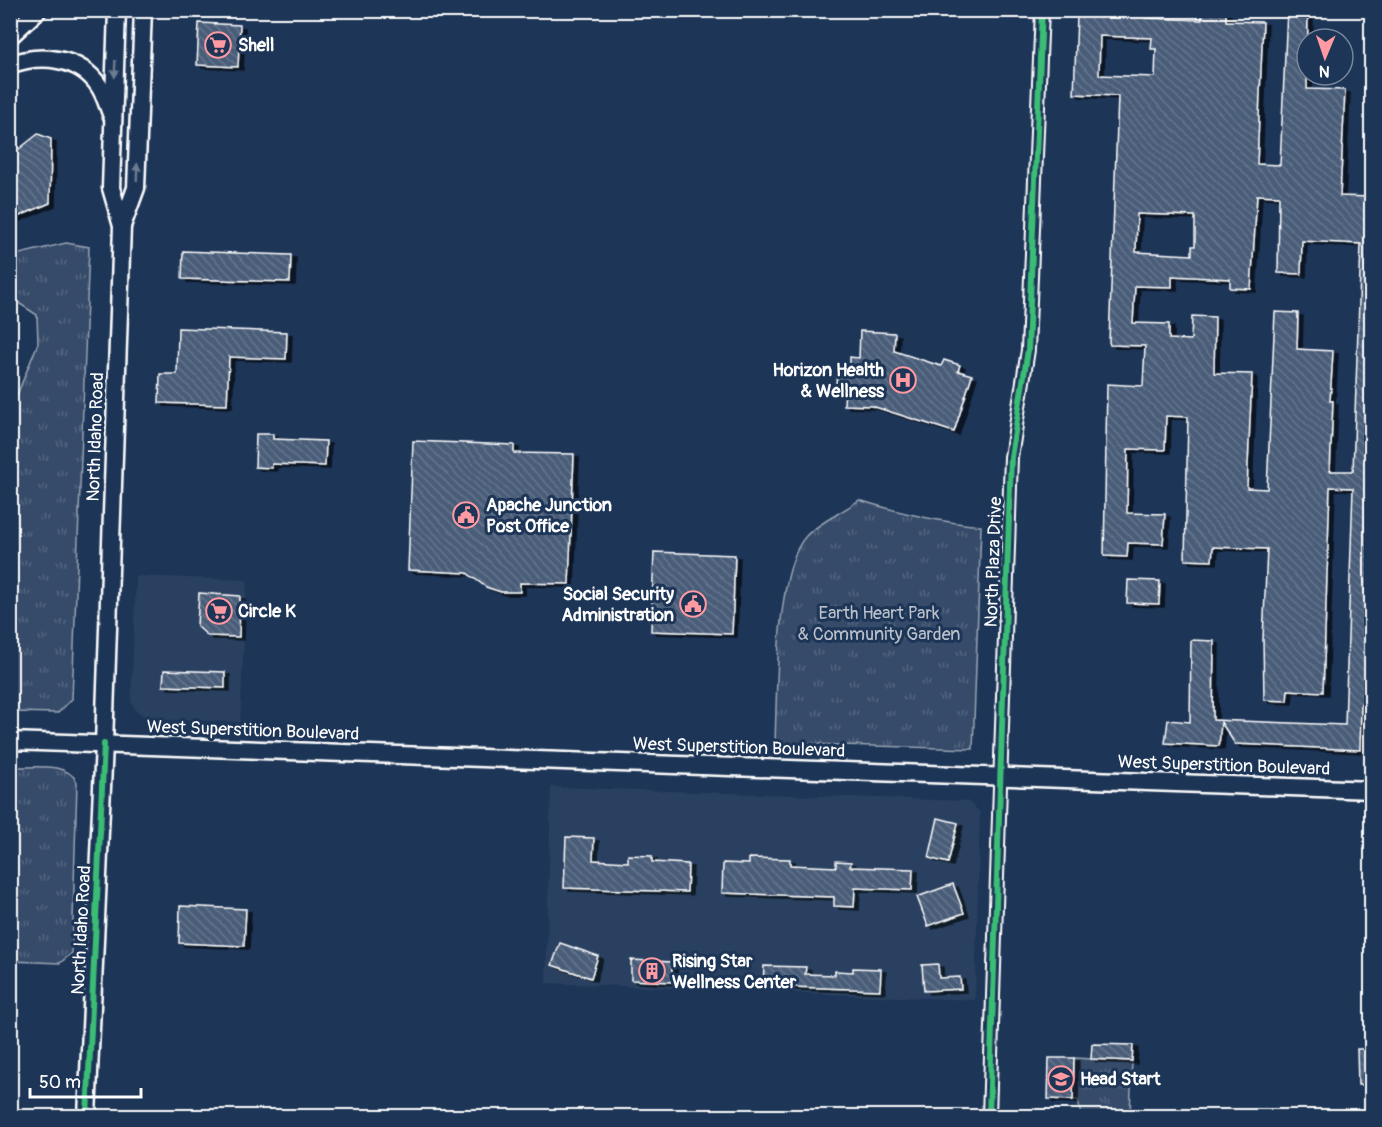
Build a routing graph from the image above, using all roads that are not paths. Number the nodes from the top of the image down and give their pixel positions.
1 (38, 10) edge
2 (117, 10) edge
3 (143, 10) edge
4 (1042, 10) edge
5 (10, 36) edge
6 (10, 65) edge
7 (114, 121) junction
8 (122, 225) junction
9 (10, 741) edge
10 (104, 744) junction
11 (1002, 776) junction
12 (1371, 790) edge
13 (87, 1116) edge
14 (989, 1116) edge

1 - 5 main road
2 -> 7 main road, North Idaho Road
8 -> 3 main road, North Idaho Road
4 - 11 street, North Plaza Drive
6 - 7 main road
7 - 8 main road, North Idaho Road
8 - 10 main road, North Idaho Road
9 - 10 main road, West Superstition Boulevard
10 - 11 main road, West Superstition Boulevard
10 - 13 main road, North Idaho Road
11 - 12 main road, West Superstition Boulevard
11 - 14 street, North Plaza Drive

